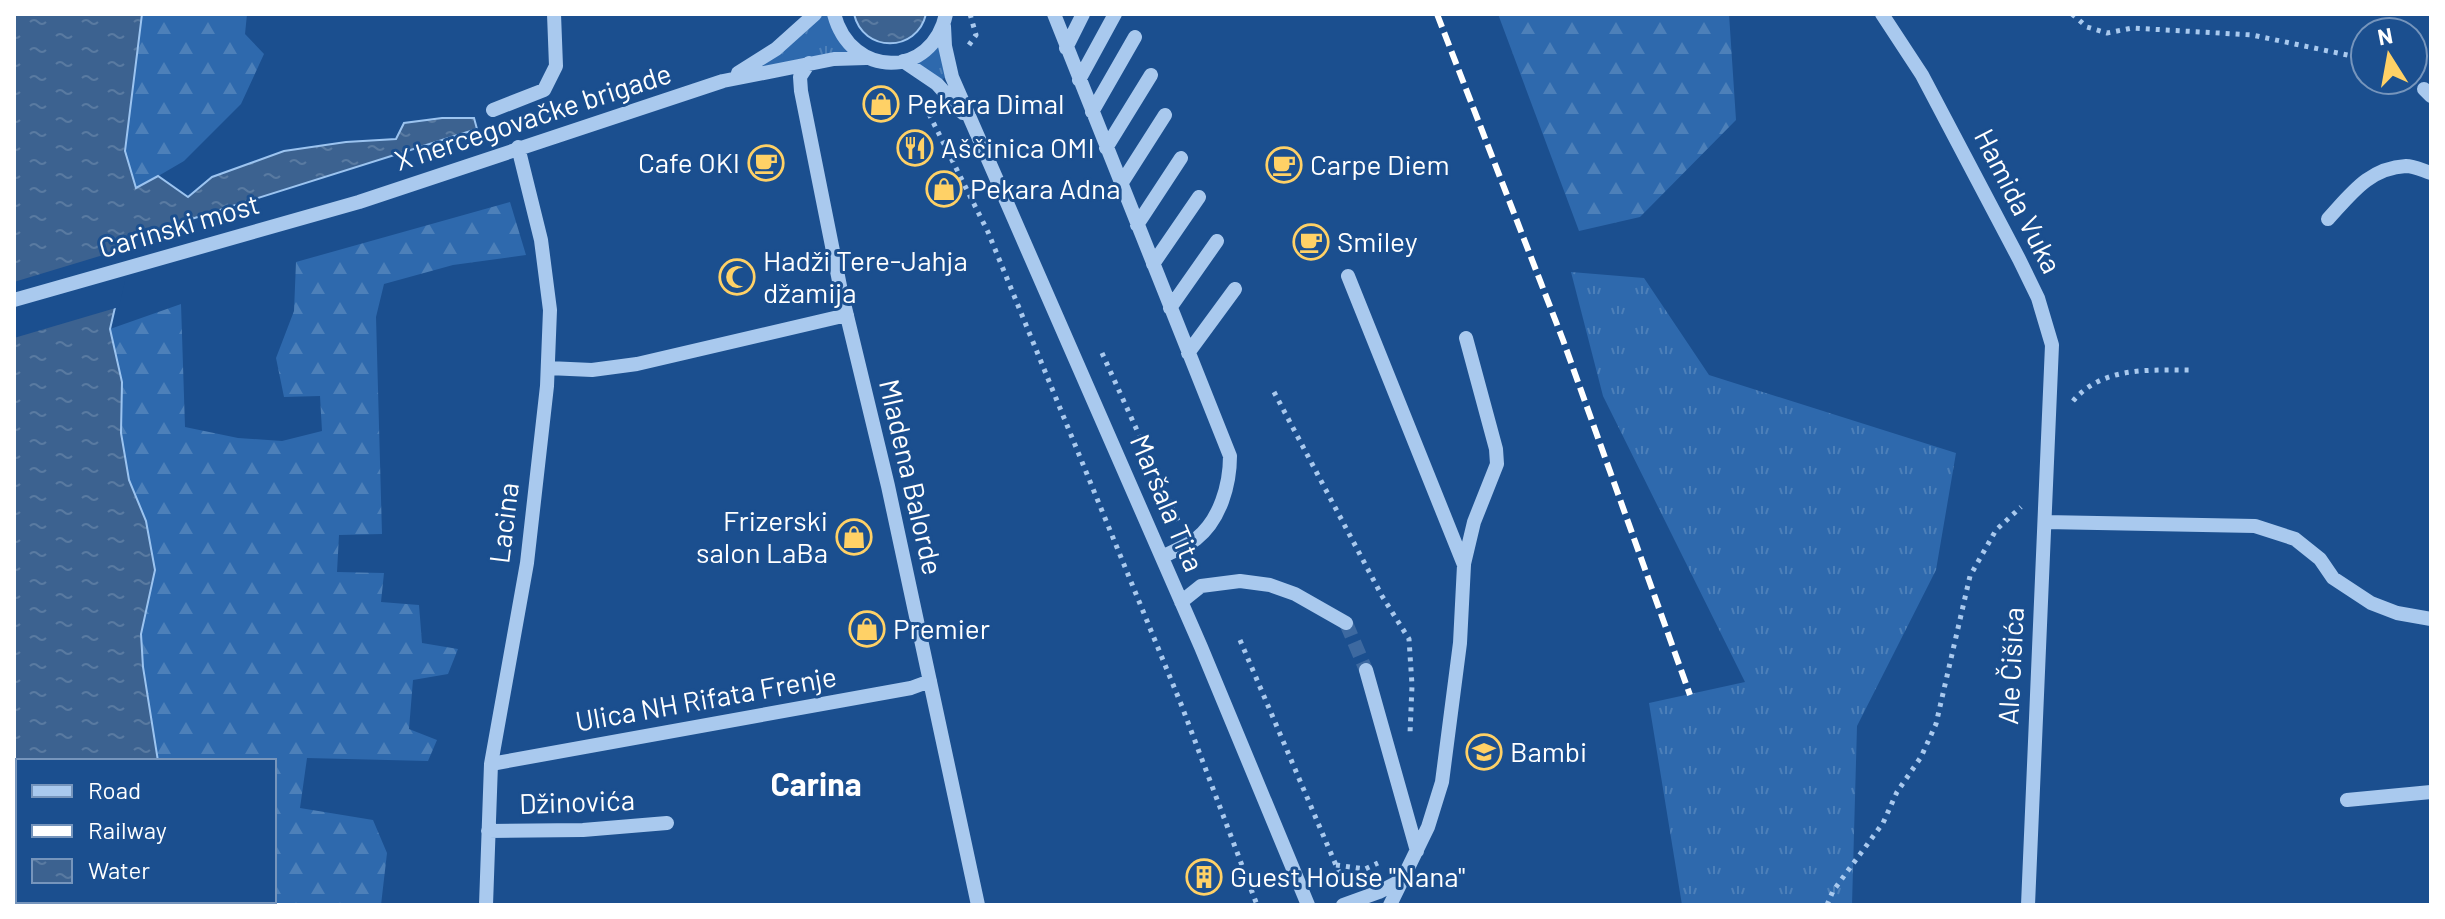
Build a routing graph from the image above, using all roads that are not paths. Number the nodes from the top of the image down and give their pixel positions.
1 (554, 14) edge
2 (815, 14) edge
3 (834, 14) edge
4 (1054, 14) edge
5 (1083, 14) edge
6 (1115, 14) edge
7 (1882, 14) edge
8 (945, 20) edge
9 (1135, 37) dead end
10 (1066, 48) junction
11 (866, 58) junction
12 (903, 61) junction
13 (809, 63) junction
14 (1151, 75) dead end
15 (1079, 80) junction
16 (723, 81) junction
17 (493, 110) dead end
18 (1092, 112) junction
19 (1165, 115) dead end
20 (972, 124) junction
21 (518, 147) junction
22 (1106, 148) junction
23 (1181, 158) dead end
24 (2431, 173) edge
25 (1121, 184) junction
26 (1199, 197) dead end
27 (359, 202) joint
28 (2328, 219) dead end
29 (1137, 225) junction
30 (1217, 241) dead end
31 (1153, 264) junction
32 (1348, 276) dead end
33 (1235, 289) dead end
34 (14, 300) edge
35 (1170, 308) junction
36 (847, 315) junction
37 (1466, 338) dead end
38 (1188, 353) junction
39 (548, 368) junction
40 (2049, 429) joint
41 (2045, 522) junction
42 (1162, 557) junction
43 (1464, 565) junction
44 (1181, 602) junction
45 (2431, 619) edge
46 (1346, 623) tunnel mouth
47 (1366, 670) tunnel mouth
48 (930, 681) junction
49 (491, 764) junction
50 (2431, 792) edge
51 (2347, 800) dead end
52 (667, 823) dead end
53 (488, 831) junction
54 (1417, 851) junction
55 (1404, 879) junction
56 (486, 905) edge
57 (978, 905) edge
58 (1308, 905) edge
59 (1343, 905) edge
60 (1390, 905) edge
61 (2028, 905) edge

1 - 17 street
2 - 16 street, X hercegovačke brigade
3 - 11 street
4 - 10 street
5 - 10 street
6 - 15 street
7 - 40 street, Hamida Vuka
8 - 12 street
8 - 20 street, Maršala Tita
9 - 18 street
10 - 15 street
11 - 12 street, X hercegovačke brigade
11 - 13 street, X hercegovačke brigade
12 - 20 street, Maršala Tita
13 - 16 street, X hercegovačke brigade
13 - 36 street, Mladena Balorde
14 - 22 street
15 - 18 street
16 - 21 street, X hercegovačke brigade
18 - 22 street
19 - 25 street
20 - 42 street, Maršala Tita
21 - 27 street, X hercegovačke brigade
21 - 39 street, Lacina
22 - 25 street
23 - 29 street
24 - 28 street
25 - 29 street
26 - 31 street
27 - 34 street, Carinski most
29 - 31 street
30 - 35 street
31 - 35 street
32 - 43 street
33 - 38 street
35 - 38 street
36 - 39 street
36 - 48 street, Mladena Balorde
37 - 43 street
38 - 42 street
39 - 49 street, Lacina
40 - 41 street, Ale Čišića
41 - 45 street
41 - 61 street, Ale Čišića
42 - 44 street, Maršala Tita
43 - 54 street
44 - 46 street
44 - 58 street, Maršala Tita
47 - 54 street
48 - 49 street, Ulica NH Rifata Frenje
48 - 57 street, Mladena Balorde
49 - 53 street, Lacina
50 - 51 street
52 - 53 street, Džinovića
53 - 56 street, Lacina
54 - 55 street
55 - 59 street
55 - 60 street

